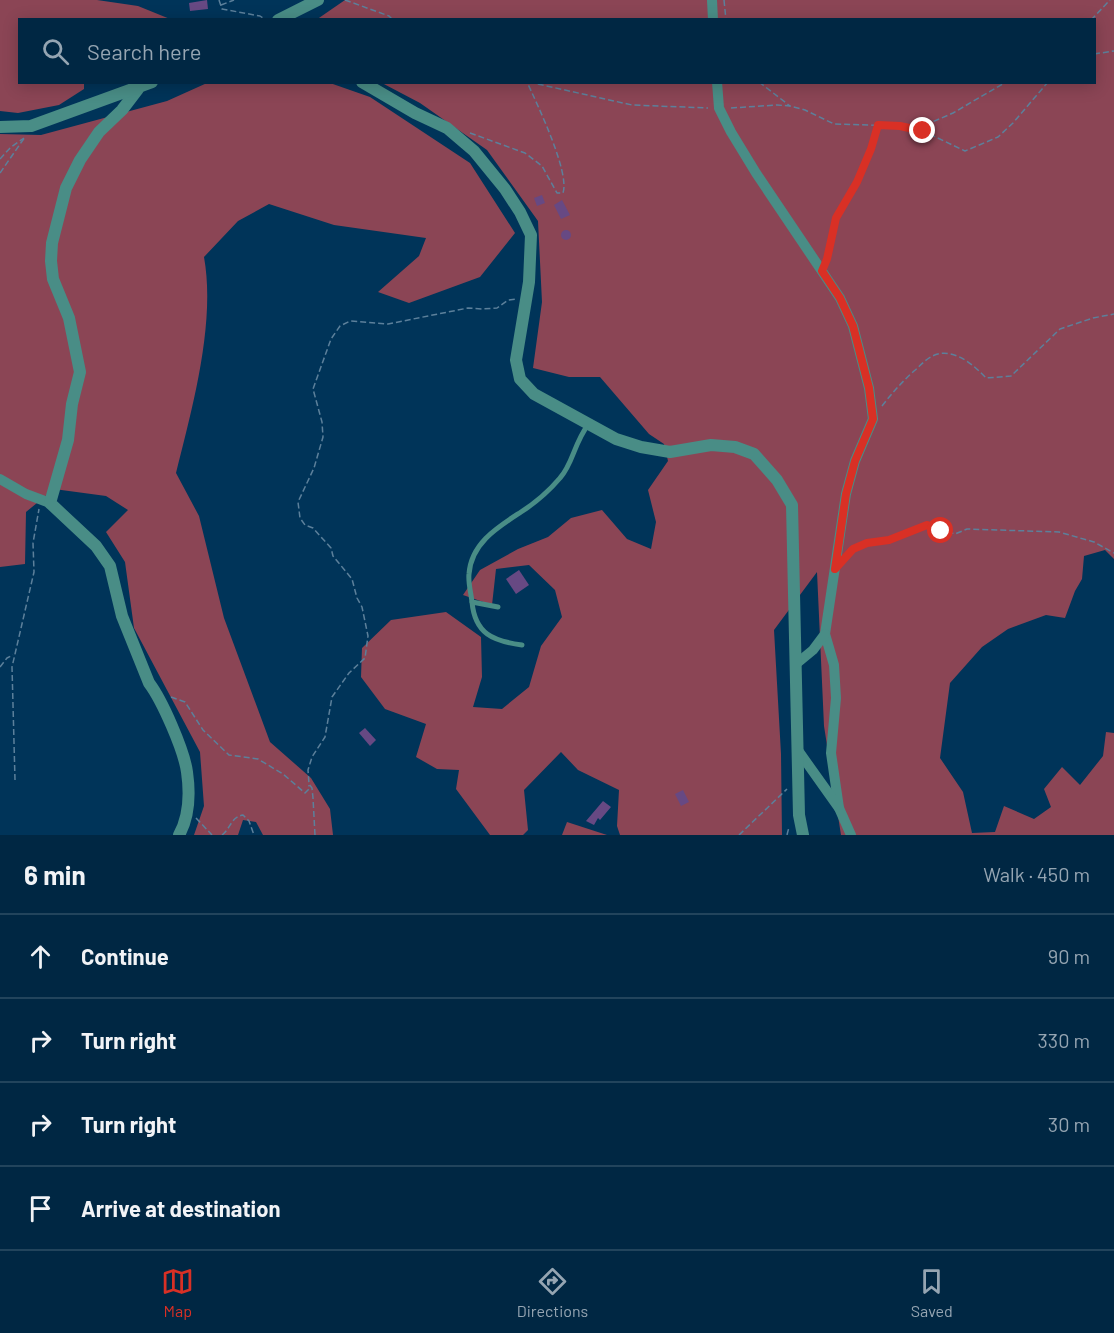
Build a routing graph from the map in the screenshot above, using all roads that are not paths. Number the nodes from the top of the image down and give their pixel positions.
1 (318, 0) edge
2 (712, 0) edge
3 (282, 18) edge
4 (713, 18) edge
5 (148, 84) edge
6 (366, 84) edge
7 (717, 84) edge
8 (138, 89) junction
9 (0, 128) edge
10 (589, 424) junction
11 (0, 479) edge
12 (46, 501) junction
13 (472, 602) junction
14 (498, 607) dead end
15 (825, 634) junction
16 (522, 645) dead end
17 (796, 664) junction
18 (797, 750) junction
19 (839, 808) junction
20 (179, 835) edge
21 (803, 835) edge
22 (851, 835) edge

1 - 3 street
2 - 4 street
5 - 8 street
6 - 10 street
7 - 15 street
8 - 9 street
8 - 12 street
10 - 13 lane
10 - 17 street
11 - 12 street
12 - 20 street
13 - 14 lane
13 - 16 lane
15 - 17 street
15 - 19 street
17 - 18 street
18 - 19 street
18 - 21 street
19 - 22 street

